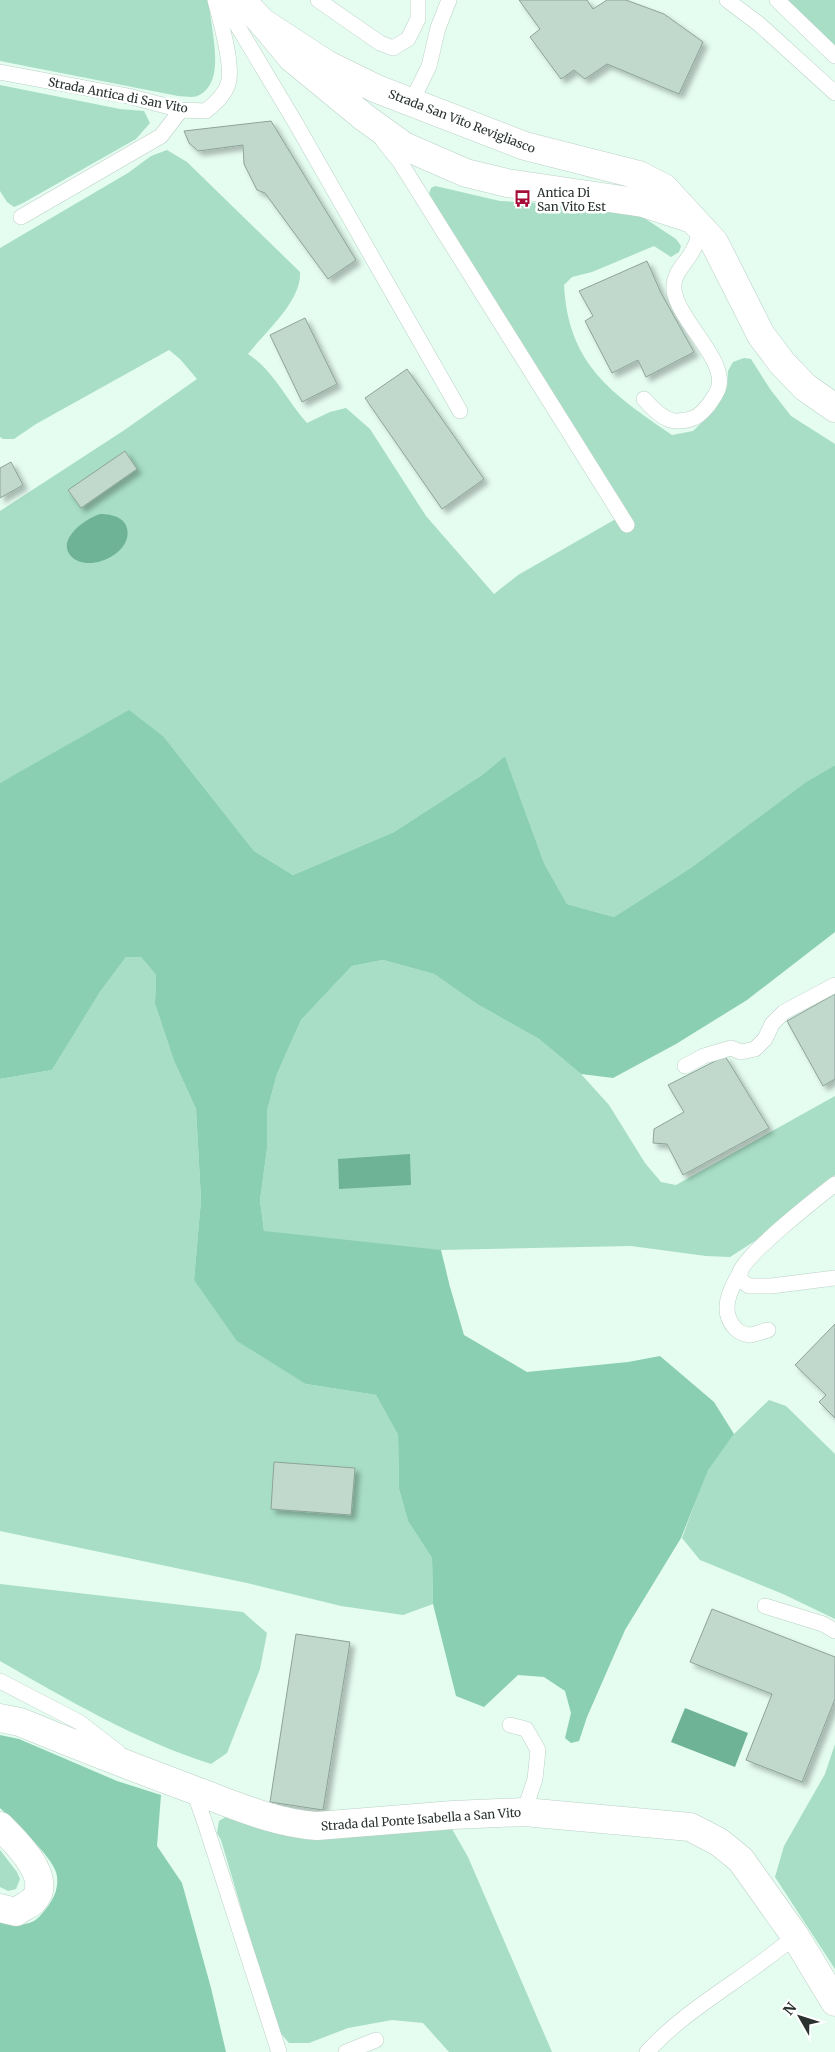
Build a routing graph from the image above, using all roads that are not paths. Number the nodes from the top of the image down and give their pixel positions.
1 (215, 0) edge
2 (224, 0) edge
3 (241, 0) edge
4 (318, 0) edge
5 (418, 0) edge
6 (449, 0) edge
7 (728, 0) edge
8 (777, 0) edge
9 (262, 22) junction
10 (835, 56) edge
11 (0, 72) edge
12 (835, 94) edge
13 (412, 101) junction
14 (181, 110) junction
15 (365, 118) junction
16 (21, 217) dead end
17 (696, 223) junction
18 (644, 399) dead end
19 (835, 408) edge
20 (460, 411) dead end
21 (627, 525) dead end
22 (835, 985) edge
23 (685, 1066) dead end
24 (834, 1185) edge
25 (740, 1271) junction
26 (835, 1278) edge
27 (768, 1330) dead end
28 (765, 1606) dead end
29 (835, 1630) edge
30 (0, 1681) edge
31 (0, 1718) edge
32 (510, 1726) dead end
33 (152, 1775) junction
34 (193, 1789) junction
35 (524, 1812) junction
36 (0, 1826) edge
37 (0, 1908) edge
38 (795, 1936) junction
39 (835, 2002) edge
40 (376, 2040) dead end
41 (279, 2052) edge
42 (346, 2052) edge
43 (647, 2052) edge

1 - 14 lane, Strada Antica di San Vito
2 - 20 lane
3 - 9 street, Strada San Vito Revigliasco
4 - 5 lane
6 - 13 lane
7 - 12 lane
8 - 10 lane
9 - 13 street, Strada San Vito Revigliasco
9 - 15 street, Strada San Vito Revigliasco
11 - 14 lane, Strada Antica di San Vito
13 - 17 street, Strada San Vito Revigliasco
14 - 16 lane
15 - 17 street, Strada San Vito Revigliasco
15 - 21 lane
17 - 18 lane
17 - 19 street, Strada San Vito Revigliasco
22 - 23 lane
24 - 25 lane
25 - 26 lane
25 - 27 lane
28 - 29 lane
30 - 33 lane
31 - 33 street, Strada dal Ponte Isabella a San Vito
32 - 35 lane
33 - 34 street, Strada dal Ponte Isabella a San Vito
34 - 35 street, Strada dal Ponte Isabella a San Vito
34 - 41 lane
35 - 38 street, Strada dal Ponte Isabella a San Vito
36 - 37 street
38 - 39 street, Strada dal Ponte Isabella a San Vito
38 - 43 lane
40 - 42 lane

